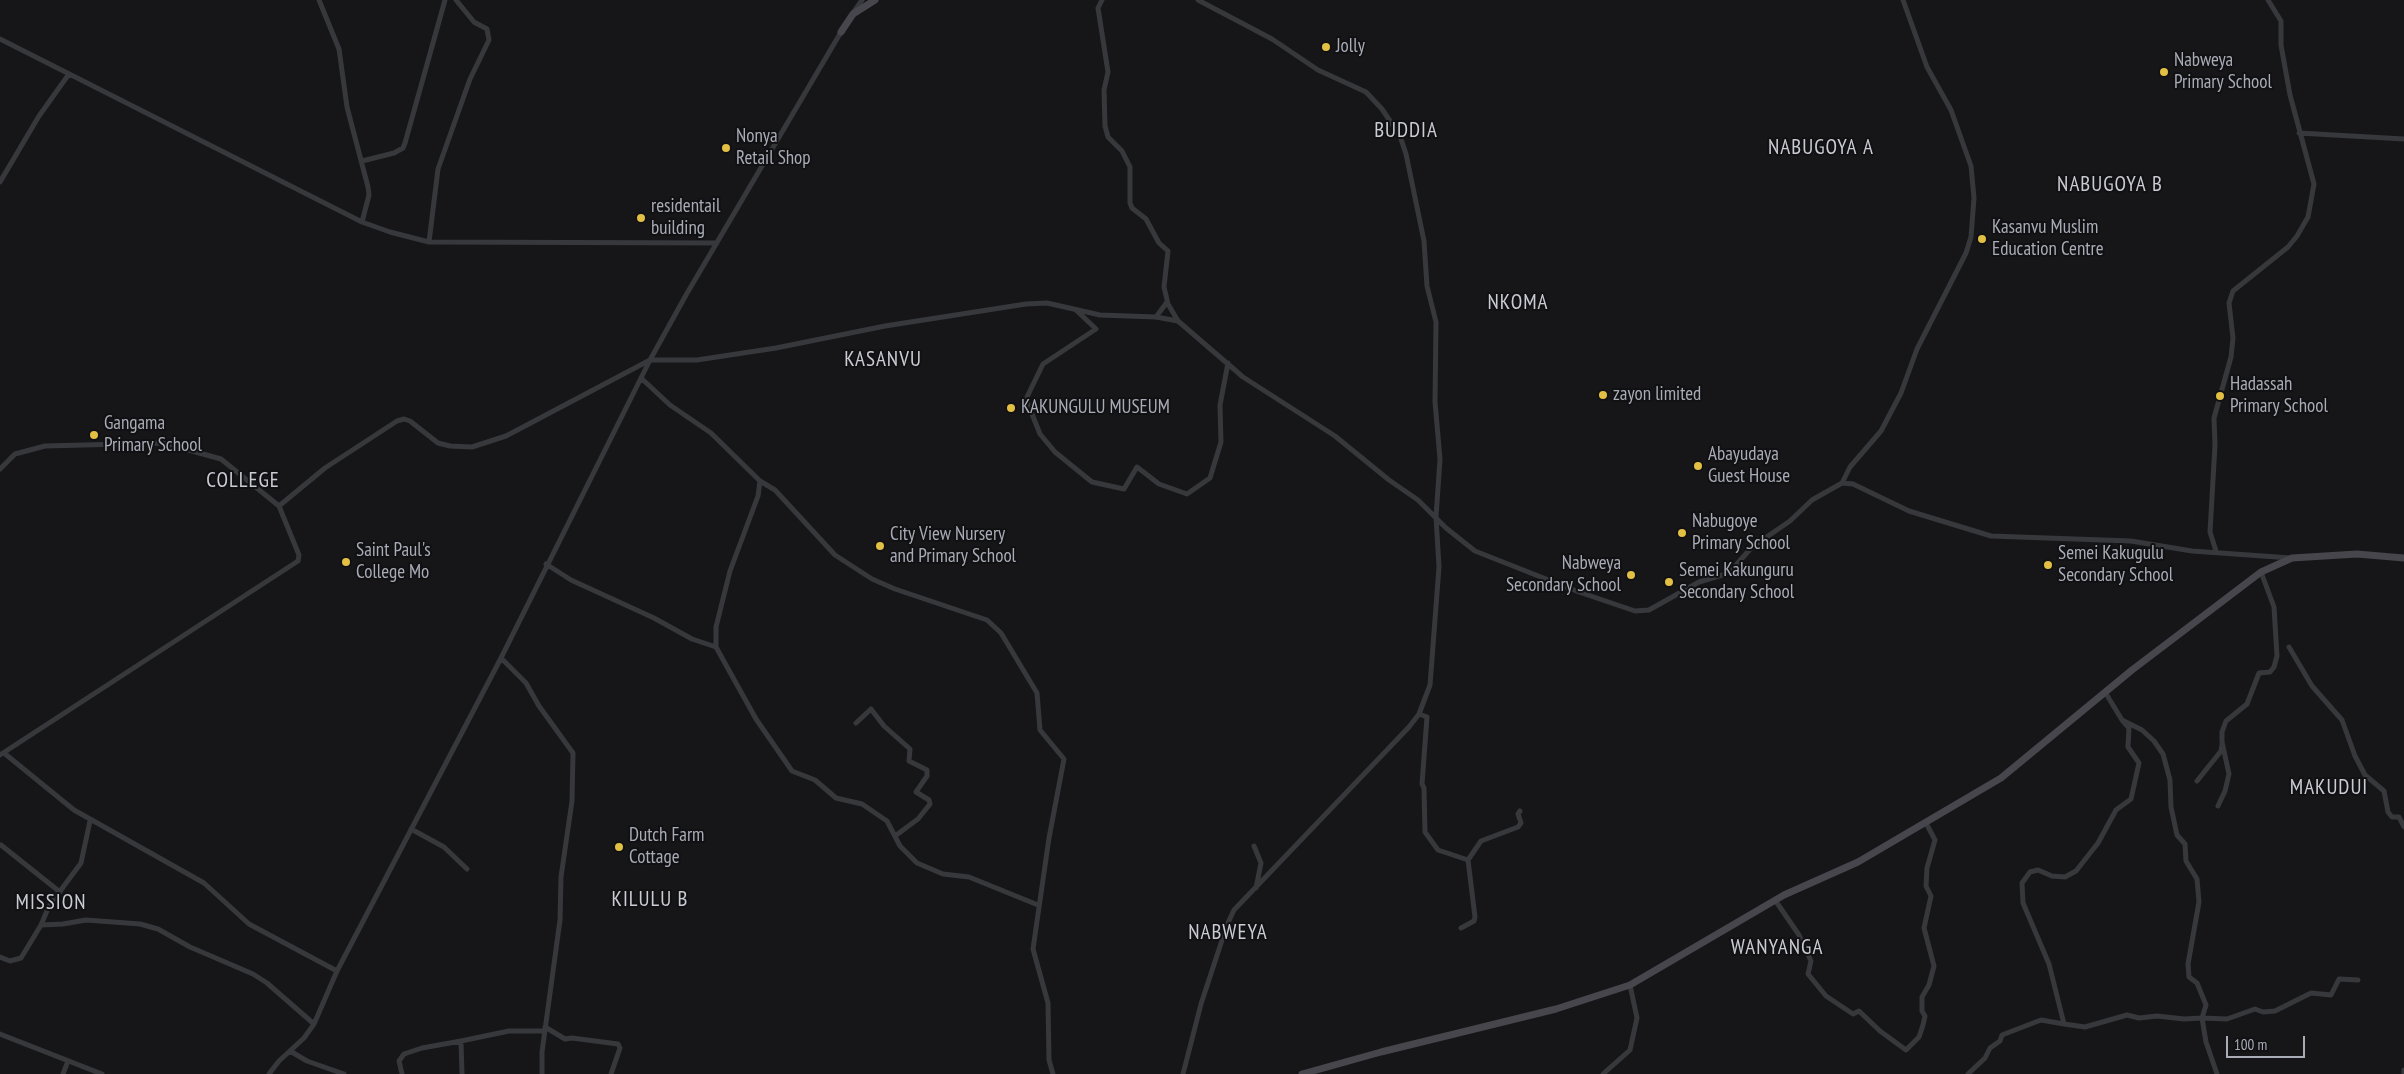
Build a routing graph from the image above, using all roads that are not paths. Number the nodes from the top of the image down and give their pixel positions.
1 (319, 0) edge
2 (445, 0) edge
3 (456, 0) edge
4 (862, 0) edge
5 (875, 0) edge
6 (1102, 0) edge
7 (1198, 0) edge
8 (1902, 0) edge
9 (2268, 0) edge
10 (853, 14) junction
11 (841, 32) joint
12 (0, 39) edge
13 (69, 74) junction
14 (2299, 133) junction
15 (2404, 139) edge
16 (362, 161) junction
17 (0, 182) edge
18 (362, 222) junction
19 (429, 242) junction
20 (717, 242) junction
21 (1167, 302) junction
22 (1075, 309) junction
23 (1156, 317) junction
24 (1178, 321) junction
25 (650, 360) junction
26 (1228, 363) junction
27 (641, 378) junction
28 (0, 469) edge
29 (760, 481) junction
30 (1842, 483) junction
31 (279, 506) junction
32 (1436, 517) junction
33 (1438, 533) junction
34 (1455, 536) junction
35 (2216, 551) junction
36 (2292, 558) junction
37 (2404, 558) edge
38 (546, 564) junction
39 (2261, 572) junction
40 (716, 646) junction
41 (2289, 647) dead end
42 (501, 658) junction
43 (2105, 692) junction
44 (1419, 714) junction
45 (2122, 720) junction
46 (856, 724) dead end
47 (2222, 742) junction
48 (2, 754) edge
49 (2197, 781) dead end
50 (2218, 806) dead end
51 (1520, 811) dead end
52 (90, 821) junction
53 (1926, 823) junction
54 (2404, 827) edge
55 (411, 829) junction
56 (895, 836) junction
57 (1, 845) edge
58 (1254, 846) dead end
59 (1468, 860) junction
60 (468, 869) dead end
61 (1256, 889) junction
62 (60, 892) junction
63 (1775, 900) junction
64 (1038, 905) junction
65 (41, 924) junction
66 (1461, 928) dead end
67 (0, 958) edge
68 (337, 971) junction
69 (2358, 980) dead end
70 (1630, 985) junction
71 (2202, 1018) junction
72 (314, 1024) junction
73 (2064, 1024) junction
74 (545, 1029) junction
75 (0, 1034) edge
76 (461, 1041) junction
77 (290, 1051) junction
78 (68, 1061) junction
79 (2404, 1070) edge
80 (63, 1074) edge
81 (102, 1074) edge
82 (270, 1074) edge
83 (344, 1074) edge
84 (402, 1074) edge
85 (462, 1074) edge
86 (542, 1074) edge
87 (611, 1074) edge
88 (1053, 1074) edge
89 (1183, 1074) edge
90 (1302, 1074) edge
91 (1603, 1074) edge
92 (1968, 1074) edge
93 (2217, 1074) edge
94 (2404, 1074) edge

1 - 16 street
2 - 16 street
3 - 19 street
4 - 10 street
5 - 10 street
6 - 21 street
7 - 32 street
8 - 30 street
9 - 14 street
10 - 11 street
11 - 20 street
12 - 13 street
13 - 17 street
13 - 18 street
14 - 15 street
14 - 35 street
16 - 18 street
18 - 19 street
19 - 20 street
20 - 25 street
21 - 23 street
21 - 24 street
22 - 23 street
22 - 25 street
22 - 26 street
23 - 24 street
24 - 26 street
25 - 27 street
25 - 31 street
26 - 32 street
27 - 29 street
27 - 38 street
28 - 31 street
29 - 40 street
29 - 64 street
30 - 34 street
30 - 35 street
31 - 48 street
32 - 33 street
32 - 34 street
33 - 34 street
33 - 44 street
35 - 36 street
36 - 37 street
36 - 39 street
38 - 40 street
38 - 42 street
39 - 43 street
39 - 47 street
40 - 56 street
41 - 54 street
42 - 55 street
42 - 74 street
43 - 45 street
43 - 53 street
44 - 59 street
44 - 61 street
45 - 71 street
45 - 73 street
46 - 56 street
47 - 49 street
47 - 50 street
48 - 52 street
51 - 59 street
52 - 62 street
52 - 68 street
53 - 63 street
53 - 63 street
55 - 60 street
55 - 68 street
56 - 64 street
57 - 62 street
58 - 61 street
59 - 66 street
61 - 89 street
62 - 65 street
63 - 70 street
64 - 88 street
65 - 67 street
65 - 72 street
68 - 72 street
69 - 71 street
70 - 90 street
70 - 91 street
71 - 73 street
71 - 93 street
72 - 77 street
73 - 92 street
74 - 76 street
74 - 86 street
74 - 87 street
75 - 78 street
76 - 84 street
76 - 85 street
77 - 82 street
77 - 83 street
78 - 80 street
78 - 81 street
79 - 94 street

